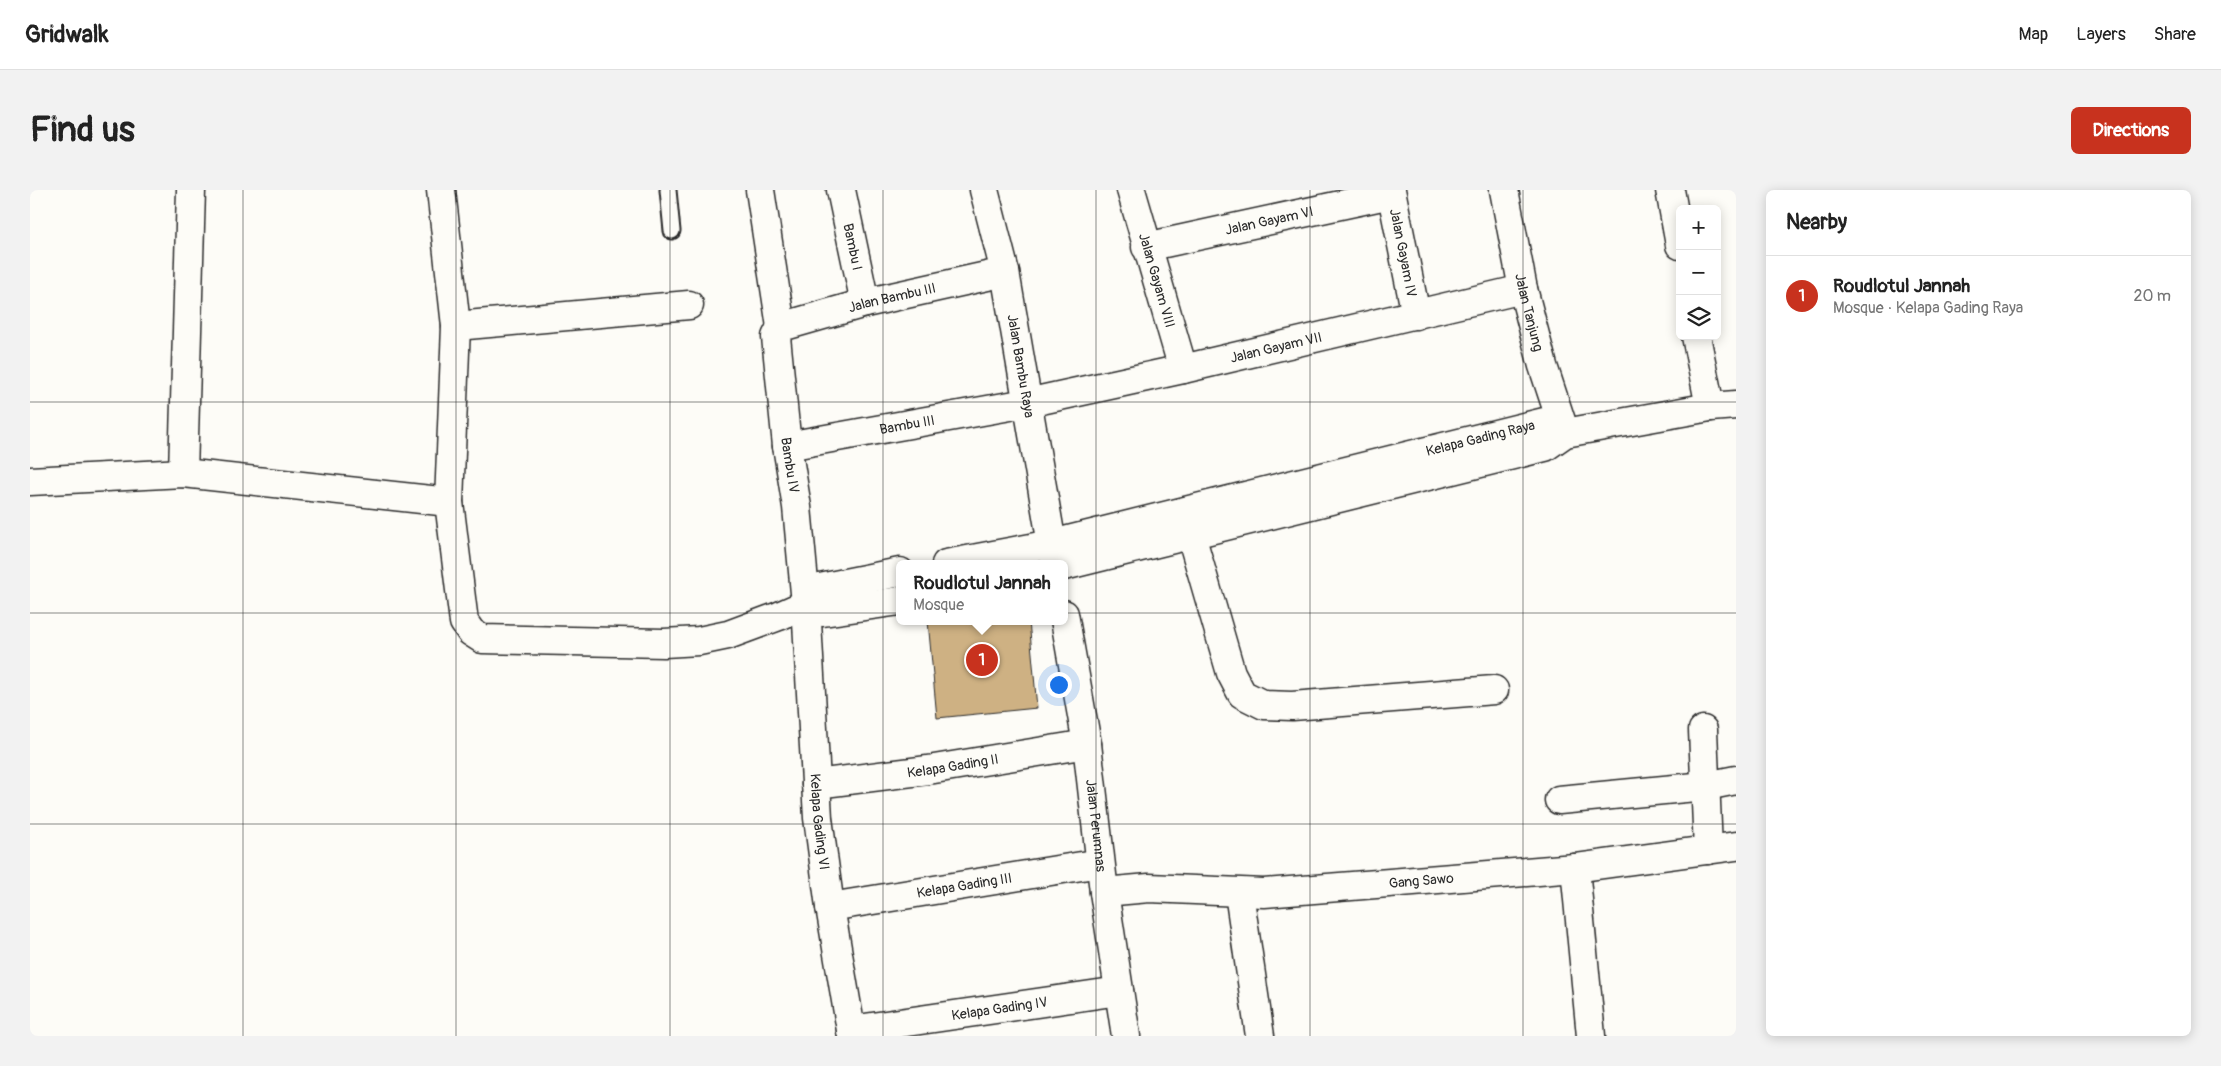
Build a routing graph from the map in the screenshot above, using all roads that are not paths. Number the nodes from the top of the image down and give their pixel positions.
1 (191, 190) edge
2 (441, 190) edge
3 (668, 190) edge
4 (760, 190) edge
5 (842, 190) edge
6 (984, 190) edge
7 (1131, 190) edge
8 (1504, 190) edge
9 (1670, 190) edge
10 (1391, 192) edge
11 (1676, 223) edge
12 (672, 231) dead end
13 (1146, 247) junction
14 (1004, 272) junction
15 (1523, 289) junction
16 (865, 303) junction
17 (689, 305) dead end
18 (1416, 315) junction
19 (456, 326) junction
20 (781, 327) junction
21 (1698, 340) edge
22 (1183, 369) junction
23 (1027, 403) junction
24 (1723, 406) edge
25 (1565, 433) junction
26 (788, 446) junction
27 (183, 474) junction
28 (30, 481) edge
29 (449, 502) junction
30 (1192, 535) junction
31 (1057, 558) edge
32 (1020, 560) edge
33 (896, 573) edge
34 (896, 602) edge
35 (806, 604) junction
36 (1066, 625) edge
37 (1494, 690) dead end
38 (1703, 730) dead end
39 (1087, 744) junction
40 (1736, 780) edge
41 (816, 784) junction
42 (1706, 786) junction
43 (1559, 800) dead end
44 (1736, 846) edge
45 (1708, 850) junction
46 (1100, 863) junction
47 (1576, 868) junction
48 (1104, 892) junction
49 (1238, 893) junction
50 (830, 907) junction
51 (1119, 990) junction
52 (851, 1033) edge
53 (1126, 1036) edge
54 (1260, 1036) edge
55 (1591, 1036) edge

1 - 27 street
2 - 19 street
3 - 12 lane
4 - 20 street, Bambu IV
5 - 16 street, Bambu I
6 - 14 street, Jalan Bambu Raya
7 - 13 street, Jalan Gayam VIII
8 - 15 street, Jalan Tanjung
9 - 11 street
10 - 13 street, Jalan Gayam VI
10 - 18 street, Jalan Gayam IV
13 - 22 street, Jalan Gayam VIII
14 - 16 street, Jalan Bambu III
14 - 23 street, Jalan Bambu Raya
15 - 18 street, Jalan Gayam VII
15 - 25 street, Jalan Tanjung
16 - 20 street, Jalan Bambu III
17 - 19 street
18 - 22 street, Jalan Gayam VII
19 - 29 street
20 - 26 street, Bambu IV
21 - 24 street
22 - 23 street, Jalan Gayam VII
23 - 26 street, Bambu III
23 - 31 street, Jalan Bambu Raya
24 - 25 street
25 - 30 street, Kelapa Gading Raya
25 - 31 street, Kelapa Gading Raya
26 - 35 street, Bambu IV
27 - 28 street
27 - 29 street
29 - 35 street
30 - 31 street, Kelapa Gading Raya
30 - 37 street
31 - 32 street, Kelapa Gading Raya
33 - 35 street
34 - 35 street
35 - 41 street, Kelapa Gading VI
36 - 39 street, Jalan Perumnas
38 - 42 street
39 - 41 street, Kelapa Gading II
39 - 46 street, Jalan Perumnas
40 - 42 street
41 - 50 street, Kelapa Gading VI
42 - 43 street
42 - 45 street
44 - 45 street, Gang Sawo
45 - 47 street, Gang Sawo
46 - 48 street, Jalan Perumnas
46 - 50 street, Kelapa Gading III
47 - 49 street, Gang Sawo
47 - 55 street
48 - 49 street, Gang Sawo
48 - 51 street, Jalan Perumnas
49 - 54 street
50 - 52 street, Kelapa Gading VI
51 - 52 street, Kelapa Gading IV
51 - 53 street, Jalan Perumnas

